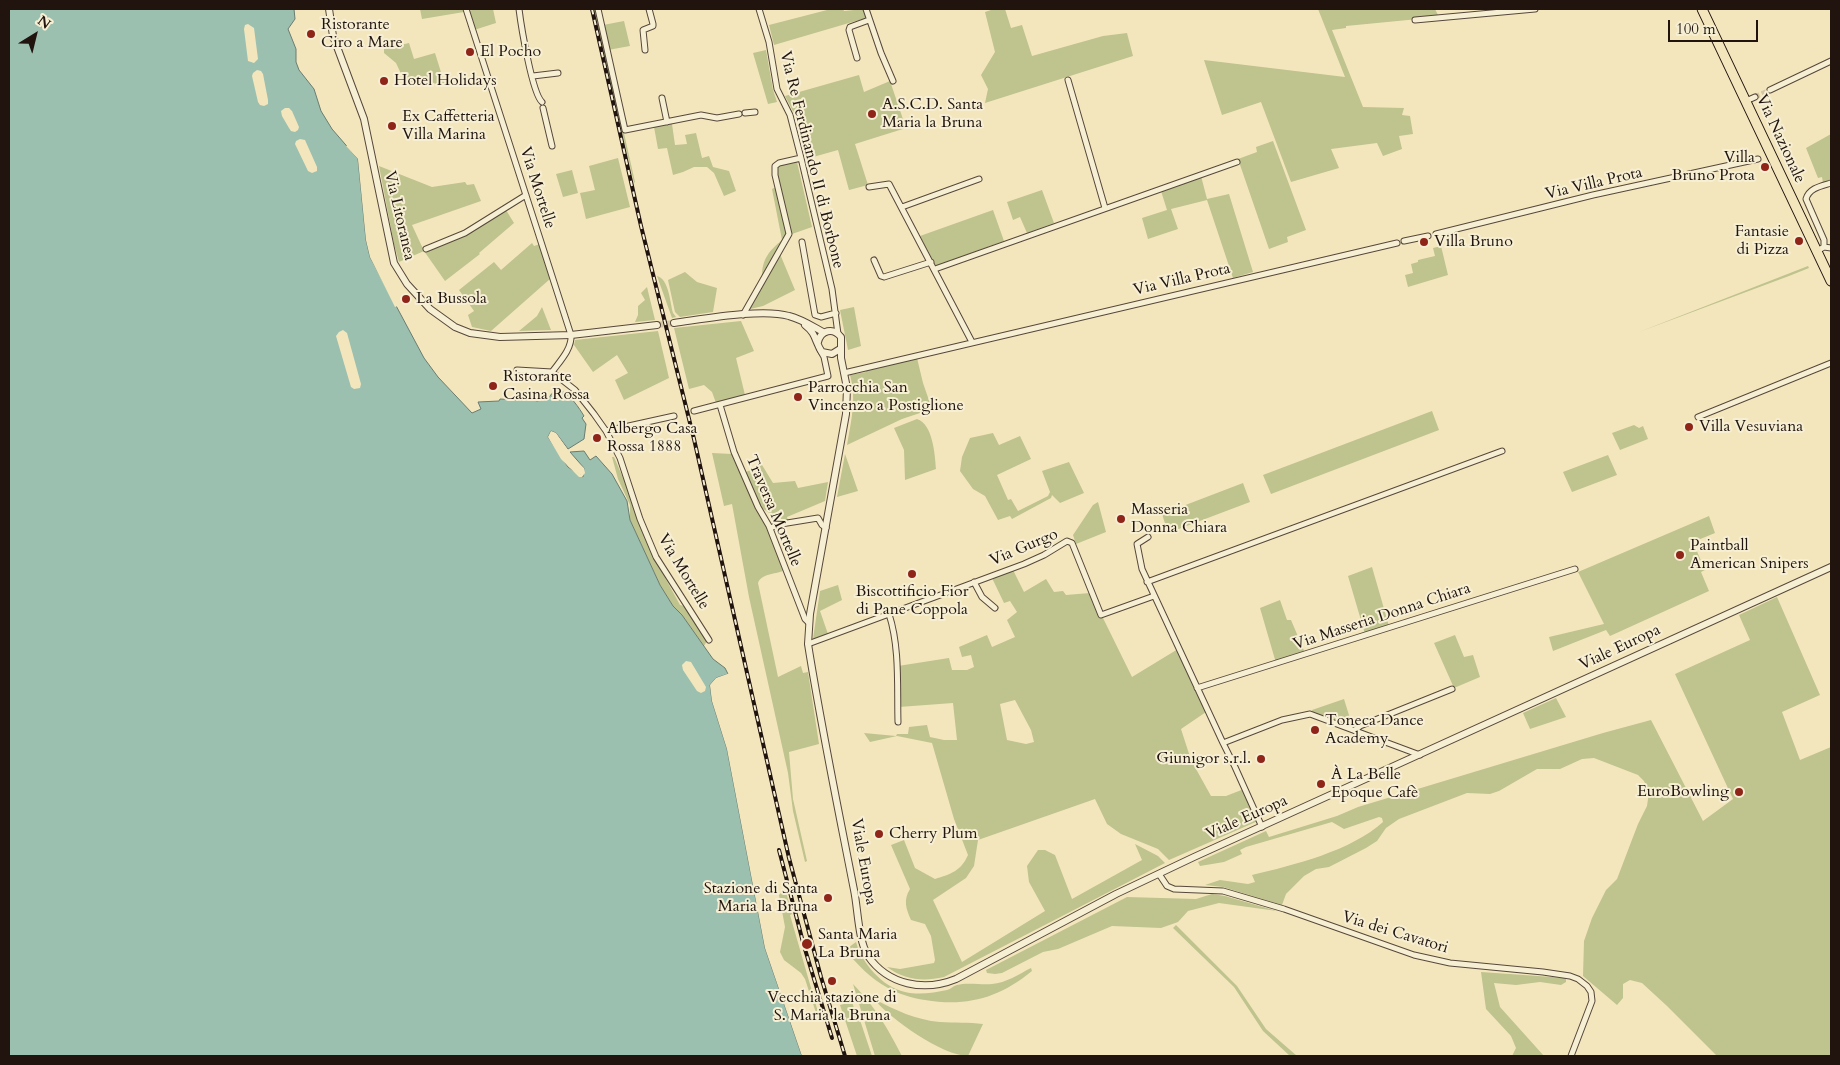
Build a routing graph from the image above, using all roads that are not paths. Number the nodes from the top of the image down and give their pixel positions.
1 (329, 9) edge
2 (466, 9) edge
3 (519, 9) edge
4 (598, 9) edge
5 (649, 9) edge
6 (759, 9) edge
7 (866, 9) edge
8 (1535, 9) edge
9 (1702, 9) edge
10 (869, 20) junction
11 (1415, 20) dead end
12 (645, 50) dead end
13 (857, 58) dead end
14 (1831, 61) edge
15 (558, 73) dead end
16 (532, 76) junction
17 (893, 80) dead end
18 (1068, 80) dead end
19 (1770, 90) tunnel mouth
20 (1755, 97) tunnel mouth
21 (662, 98) dead end
22 (1746, 101) junction
23 (542, 102) dead end
24 (543, 108) dead end
25 (755, 112) dead end
26 (667, 122) junction
27 (552, 146) dead end
28 (801, 158) junction
29 (1758, 159) dead end
30 (1237, 162) dead end
31 (979, 180) dead end
32 (1831, 183) edge
33 (869, 186) dead end
34 (526, 195) junction
35 (902, 207) junction
36 (1104, 208) junction
37 (1436, 234) dead end
38 (1428, 236) dead end
39 (1404, 241) dead end
40 (802, 242) dead end
41 (1397, 243) dead end
42 (1831, 248) edge
43 (426, 249) dead end
44 (1820, 249) junction
45 (874, 260) dead end
46 (931, 262) junction
47 (934, 269) junction
48 (1831, 281) edge
49 (743, 315) junction
50 (836, 316) junction
51 (798, 320) junction
52 (674, 323) tunnel mouth
53 (657, 325) tunnel mouth
54 (831, 330) junction
55 (824, 332) junction
56 (838, 334) junction
57 (571, 335) junction
58 (818, 342) junction
59 (972, 342) junction
60 (820, 349) junction
61 (840, 349) junction
62 (831, 355) junction
63 (826, 363) junction
64 (1831, 364) edge
65 (517, 370) dead end
66 (552, 372) junction
67 (844, 373) junction
68 (720, 405) junction
69 (694, 411) dead end
70 (674, 416) dead end
71 (1698, 417) dead end
72 (606, 431) junction
73 (1502, 451) dead end
74 (770, 528) junction
75 (826, 528) junction
76 (1148, 537) dead end
77 (1831, 567) edge
78 (1575, 569) dead end
79 (974, 582) junction
80 (1147, 582) junction
81 (1154, 596) junction
82 (995, 608) dead end
83 (889, 614) junction
84 (809, 623) junction
85 (710, 640) dead end
86 (808, 644) junction
87 (1197, 688) junction
88 (1452, 690) dead end
89 (898, 722) dead end
90 (1355, 730) junction
91 (1223, 743) junction
92 (1420, 755) junction
93 (1262, 827) junction
94 (1159, 874) junction
95 (1571, 1056) edge

1 - 57 street, Via Litoranea
2 - 34 street, Via Mortelle
3 - 16 street
4 - 26 street
5 - 12 street
6 - 28 street, Via Re Ferdinando II di Borbone
7 - 10 street
8 - 11 street
9 - 22 main road, Via Nazionale
10 - 13 street
10 - 17 street
14 - 19 street
15 - 16 street
16 - 23 street
18 - 36 street
20 - 22 street
21 - 26 street
22 - 44 main road, Via Nazionale
24 - 27 street
25 - 26 street
28 - 49 street
28 - 50 street, Via Re Ferdinando II di Borbone
29 - 37 street, Via Villa Prota
30 - 36 street
31 - 35 street
32 - 44 street
33 - 35 street
34 - 43 street
34 - 57 street, Via Mortelle
35 - 46 street
36 - 47 street
38 - 39 street
40 - 50 street
41 - 59 street, Via Villa Prota
42 - 44 street
44 - 48 main road, Via Nazionale
45 - 46 street
46 - 47 street
47 - 59 street
49 - 51 street
49 - 52 street
50 - 54 street
50 - 56 street, Via Re Ferdinando II di Borbone
51 - 55 street
51 - 58 street
53 - 57 street, Via Litoranea
54 - 55 street
54 - 56 street
55 - 58 street
56 - 61 street
57 - 66 street
58 - 60 street
59 - 67 street, Via Villa Prota
60 - 62 street
60 - 63 street
61 - 62 street
61 - 67 street, Viale Europa
62 - 63 street
62 - 67 street, Viale Europa
63 - 68 street
64 - 71 street
65 - 66 street
66 - 72 street, Via Mortelle
67 - 75 street, Viale Europa
68 - 69 street
68 - 74 street, Traversa Mortelle
70 - 72 street
72 - 85 street, Via Mortelle
73 - 80 street
74 - 75 street
74 - 84 street, Traversa Mortelle
75 - 84 street, Viale Europa
76 - 80 street
77 - 92 street, Viale Europa
78 - 87 street, Via Masseria Donna Chiara
79 - 81 street, Via Gurgo
79 - 82 street
79 - 83 street, Via Gurgo
80 - 81 street
81 - 87 street
83 - 86 street, Via Gurgo
83 - 89 street
84 - 86 street, Viale Europa
86 - 94 street, Viale Europa
87 - 91 street
88 - 90 street
90 - 91 street
90 - 92 street
91 - 93 street
92 - 93 street, Viale Europa
93 - 94 street, Viale Europa
94 - 95 street, Via dei Cavatori

